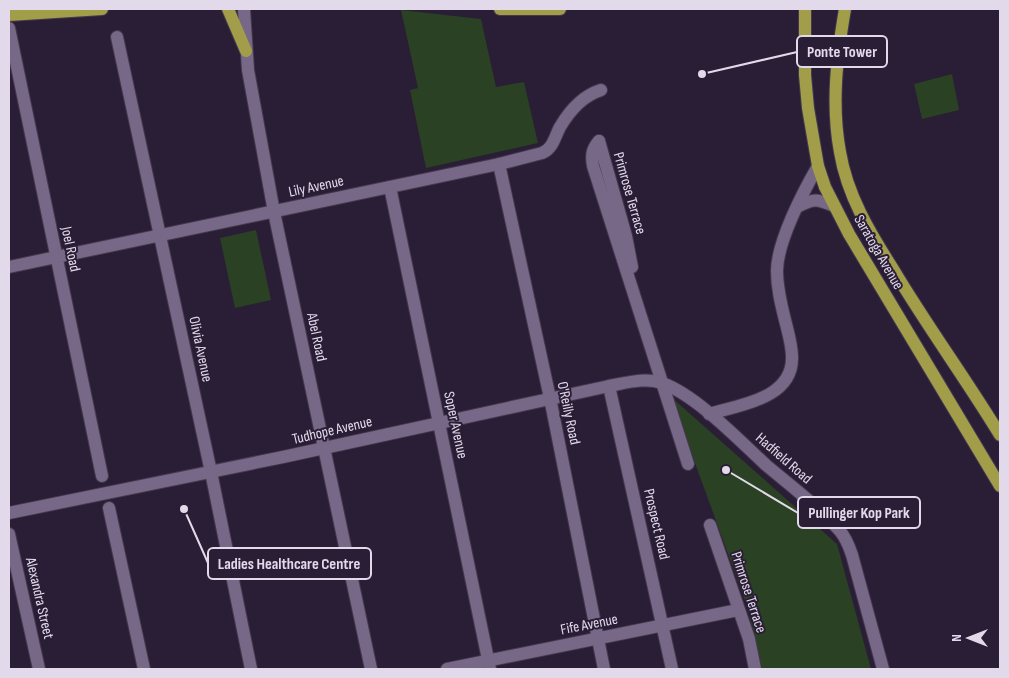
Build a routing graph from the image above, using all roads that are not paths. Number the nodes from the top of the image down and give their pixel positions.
1 (102, 9) edge
2 (228, 9) edge
3 (244, 9) edge
4 (500, 9) edge
5 (560, 9) edge
6 (805, 9) edge
7 (845, 9) edge
8 (9, 15) edge
9 (10, 31) edge
10 (118, 37) dead end
11 (246, 51) junction
12 (601, 90) dead end
13 (499, 164) junction
14 (818, 166) junction
15 (390, 187) junction
16 (834, 206) junction
17 (797, 207) junction
18 (274, 212) junction
19 (161, 236) junction
20 (56, 258) junction
21 (9, 267) edge
22 (636, 302) junction
23 (662, 383) junction
24 (609, 386) junction
25 (550, 398) junction
26 (709, 414) junction
27 (439, 423) junction
28 (1000, 435) edge
29 (324, 448) junction
30 (688, 464) dead end
31 (211, 472) junction
32 (102, 476) dead end
33 (1000, 486) edge
34 (109, 508) dead end
35 (9, 513) edge
36 (710, 525) dead end
37 (9, 534) edge
38 (738, 610) junction
39 (663, 625) junction
40 (598, 639) junction
41 (489, 665) edge
42 (39, 669) edge
43 (144, 669) edge
44 (252, 669) edge
45 (371, 669) edge
46 (447, 669) edge
47 (604, 669) edge
48 (672, 669) edge
49 (756, 669) edge
50 (883, 669) edge

1 - 8 main road
2 - 11 main road
3 - 11 street, Abel Road
4 - 5 main road
6 - 14 main road, Saratoga Avenue
7 - 28 main road, Saratoga Avenue
9 - 20 street, Joel Road
10 - 19 street, Olivia Avenue
11 - 18 street, Abel Road
12 - 13 street, Lily Avenue
13 - 15 street, Lily Avenue
13 - 25 street, O'Reilly Road
14 - 16 main road, Saratoga Avenue
14 - 17 street
15 - 18 street, Lily Avenue
15 - 27 street, Soper Avenue
16 - 17 street
16 - 33 main road, Saratoga Avenue
17 - 26 street
18 - 19 street, Lily Avenue
18 - 29 street, Abel Road
19 - 20 street, Lily Avenue
19 - 31 street, Olivia Avenue
20 - 21 street, Lily Avenue
20 - 32 street, Joel Road
22 - 22 street, Primrose Terrace
22 - 23 street, Primrose Terrace
23 - 24 street, Tudhope Avenue
23 - 26 street, Hadfield Road
23 - 30 street, Primrose Terrace
24 - 25 street, Tudhope Avenue
24 - 39 street, Prospect Road
25 - 27 street, Tudhope Avenue
25 - 40 street, O'Reilly Road
26 - 50 street, Hadfield Road
27 - 29 street, Tudhope Avenue
27 - 41 street, Soper Avenue
29 - 31 street, Tudhope Avenue
29 - 45 street, Abel Road
31 - 35 street, Tudhope Avenue
31 - 44 street, Olivia Avenue
34 - 43 street
36 - 38 street, Primrose Terrace
37 - 42 street, Alexandra Street
38 - 39 street, Fife Avenue
38 - 49 street, Primrose Terrace
39 - 40 street, Fife Avenue
39 - 48 street, Prospect Road
40 - 41 street, Fife Avenue
40 - 47 street, O'Reilly Road
41 - 46 street, Fife Avenue

